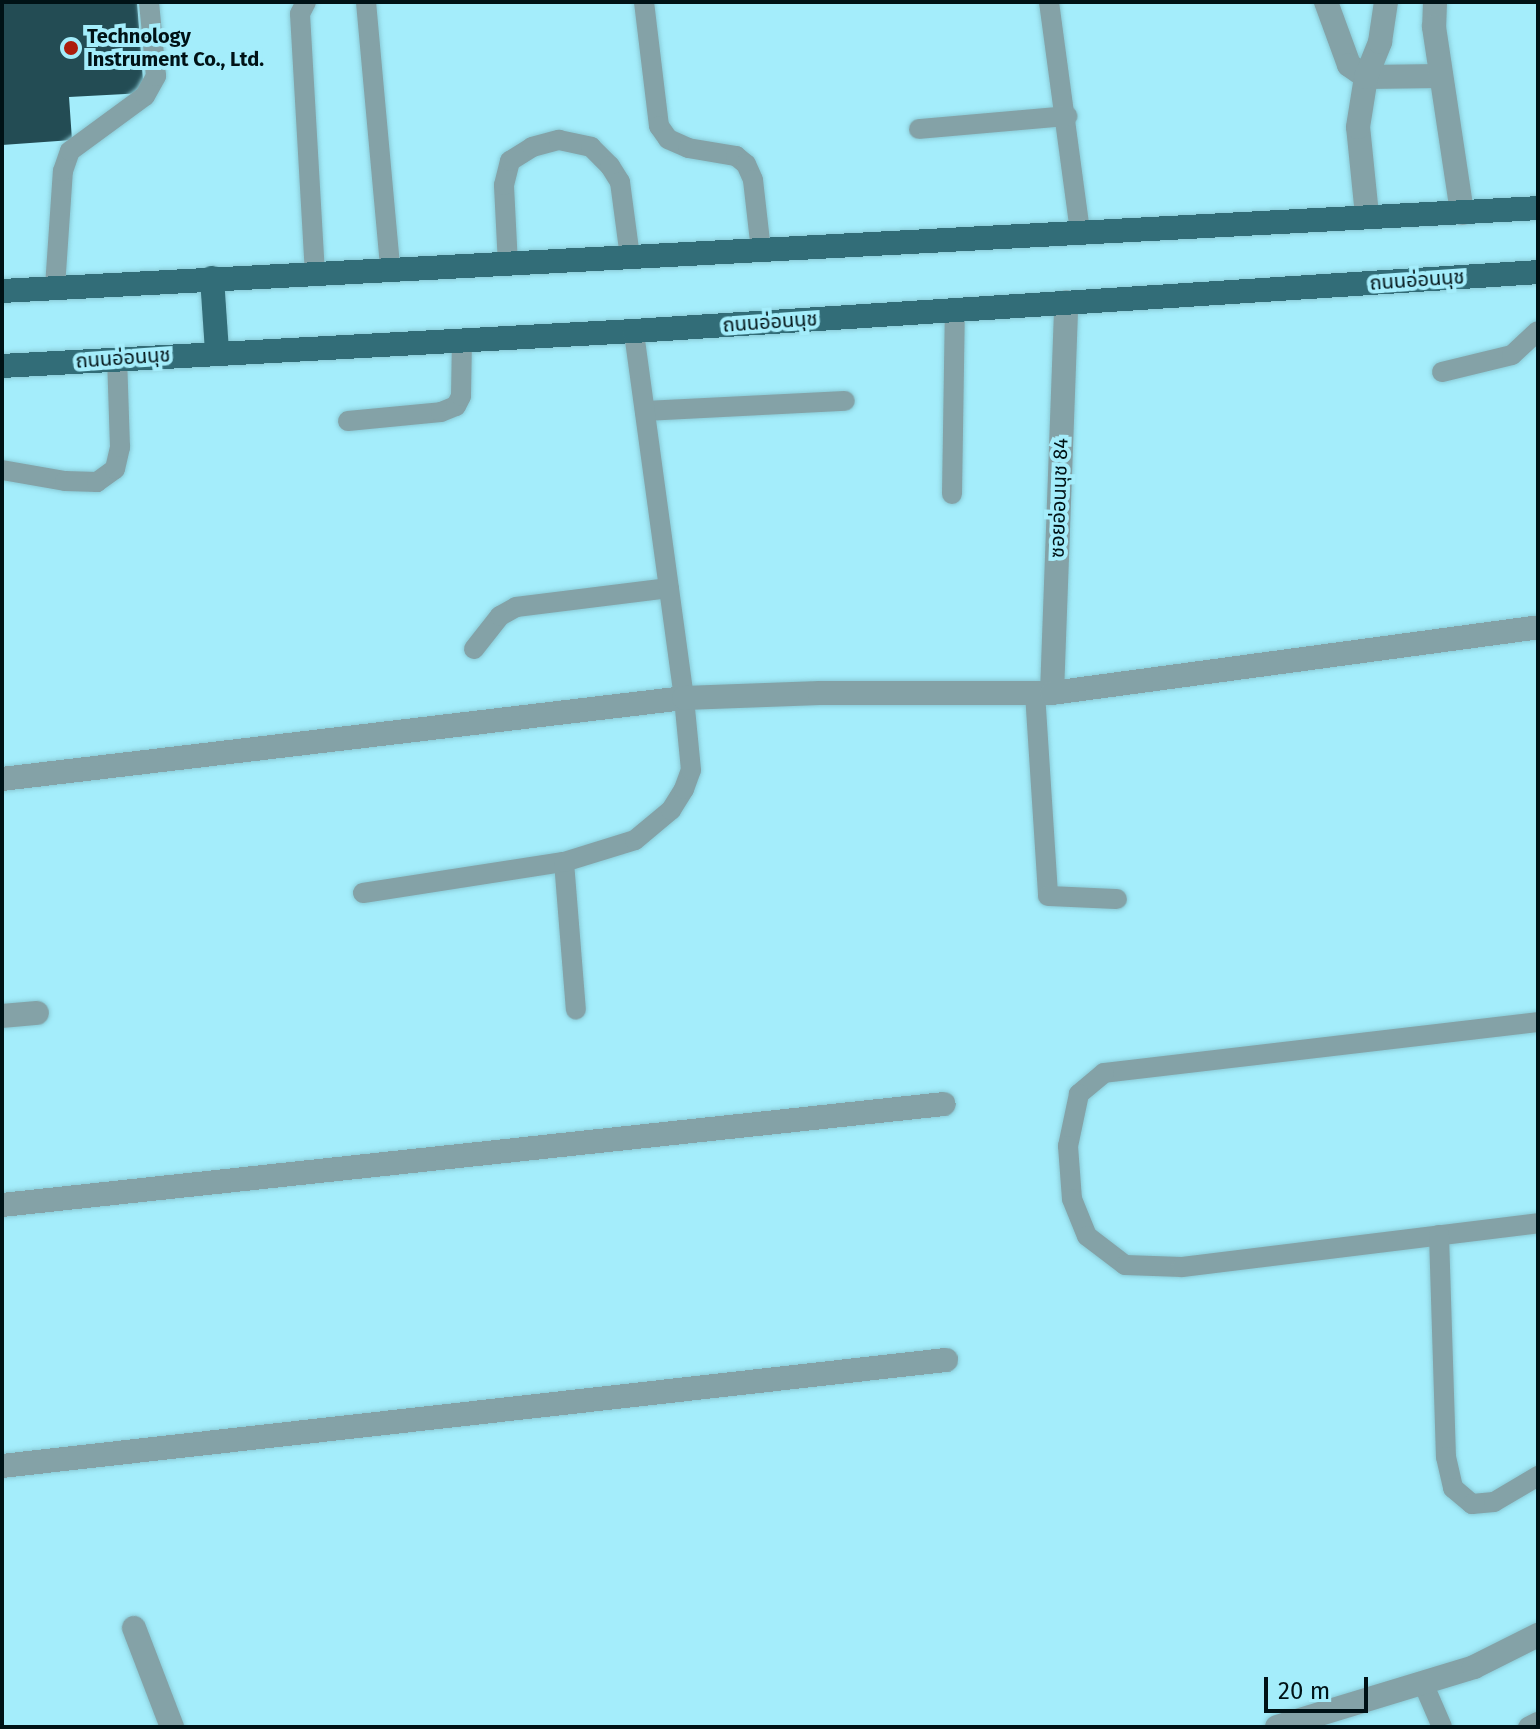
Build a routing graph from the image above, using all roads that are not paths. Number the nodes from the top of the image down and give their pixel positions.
1 (149, 2) edge
2 (306, 2) edge
3 (366, 2) edge
4 (644, 2) edge
5 (1049, 2) edge
6 (1326, 2) edge
7 (1386, 2) edge
8 (1435, 2) edge
9 (1441, 76) junction
10 (1366, 77) junction
11 (1067, 116) junction
12 (919, 129) dead end
13 (1538, 208) edge
14 (1462, 213) junction
15 (1367, 215) junction
16 (1080, 230) junction
17 (761, 250) junction
18 (630, 257) junction
19 (508, 265) junction
20 (390, 268) junction
21 (315, 272) junction
22 (1538, 272) edge
23 (212, 278) junction
24 (55, 287) junction
25 (2, 291) edge
26 (1066, 302) junction
27 (955, 310) junction
28 (634, 331) junction
29 (1538, 331) edge
30 (462, 341) junction
31 (217, 352) junction
32 (117, 358) junction
33 (2, 366) edge
34 (1442, 372) dead end
35 (845, 401) dead end
36 (645, 411) junction
37 (348, 421) dead end
38 (2, 470) edge
39 (952, 494) dead end
40 (669, 588) junction
41 (1538, 627) edge
42 (474, 649) dead end
43 (1044, 693) junction
44 (684, 698) junction
45 (2, 779) edge
46 (564, 862) junction
47 (363, 893) dead end
48 (1117, 899) dead end
49 (576, 1010) dead end
50 (37, 1013) dead end
51 (2, 1016) edge
52 (1538, 1022) edge
53 (944, 1104) dead end
54 (2, 1205) edge
55 (1538, 1223) edge
56 (1439, 1235) junction
57 (946, 1360) dead end
58 (2, 1466) edge
59 (1538, 1476) edge
60 (134, 1628) dead end
61 (1538, 1635) edge
62 (1423, 1683) junction
63 (1538, 1722) edge
64 (172, 1727) edge
65 (1277, 1727) edge
66 (1442, 1727) edge
67 (1528, 1727) edge

1 - 24 lane
2 - 21 lane
3 - 20 lane
4 - 17 lane
5 - 11 lane
6 - 10 street
7 - 10 street
8 - 9 street
9 - 10 street
9 - 14 street
10 - 15 street
11 - 12 lane
11 - 16 lane
13 - 14 main road
14 - 15 main road
15 - 16 main road
16 - 17 main road
17 - 18 main road
18 - 19 main road
18 - 19 lane
19 - 20 main road
20 - 21 main road
21 - 23 main road
22 - 26 main road, ถนนอ่อนนุช
23 - 24 main road
23 - 31 main road
24 - 25 main road
26 - 27 main road, ถนนอ่อนนุช
26 - 43 street, ซอยอ่อนนุช 84
27 - 28 main road, ถนนอ่อนนุช
27 - 39 lane
28 - 30 main road, ถนนอ่อนนุช
28 - 36 lane
29 - 34 lane
30 - 31 main road, ถนนอ่อนนุช
30 - 37 lane
31 - 32 main road, ถนนอ่อนนุช
32 - 33 main road, ถนนอ่อนนุช
32 - 38 lane
35 - 36 lane
36 - 40 lane
40 - 42 lane
40 - 44 lane
41 - 43 street
43 - 44 street
43 - 48 lane
44 - 45 street
44 - 46 lane
46 - 47 lane
46 - 49 lane
50 - 51 street
52 - 56 lane
53 - 54 street
55 - 56 lane
56 - 59 lane
57 - 58 street
60 - 64 street
61 - 62 street
62 - 65 street
62 - 66 lane
63 - 67 lane

